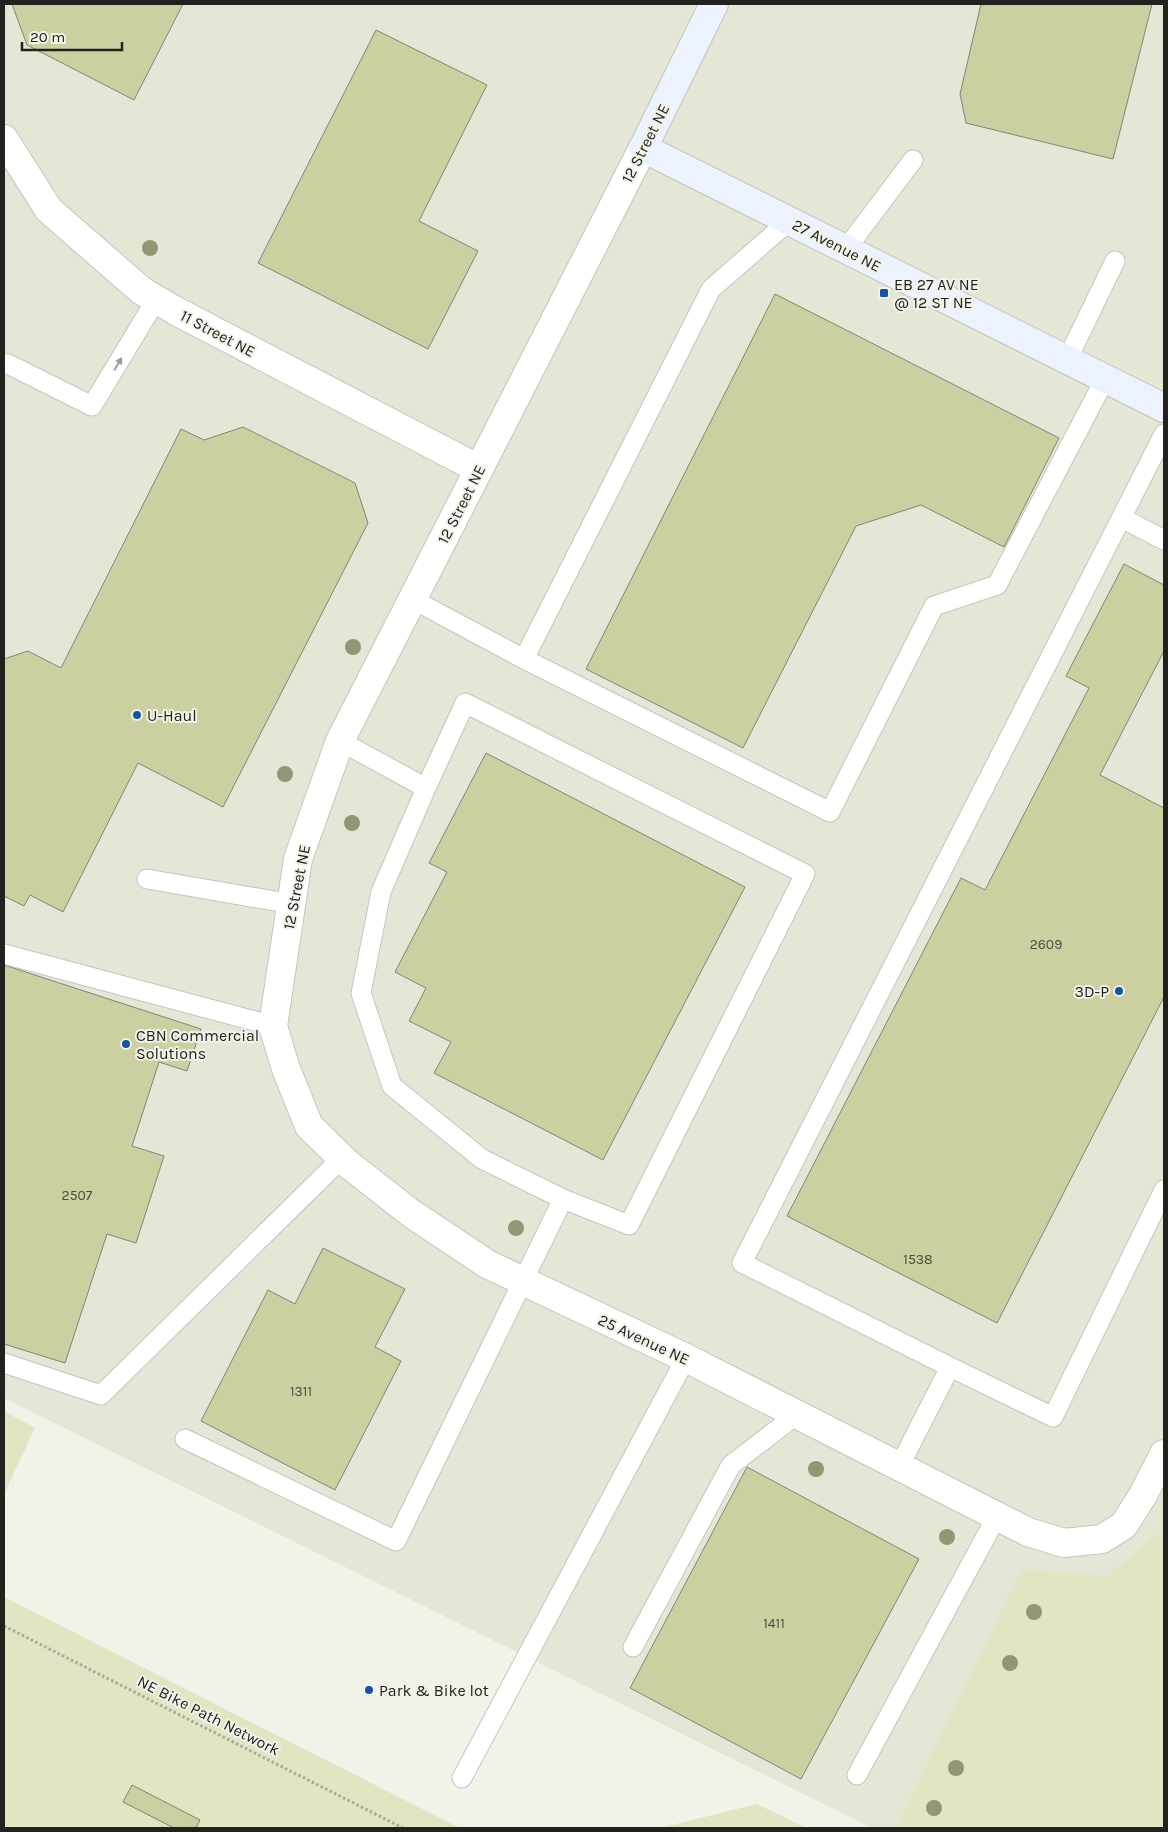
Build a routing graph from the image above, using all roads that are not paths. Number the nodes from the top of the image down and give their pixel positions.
1 (714, 4) edge
2 (4, 139) edge
3 (643, 148) junction
4 (913, 160) dead end
5 (788, 221) junction
6 (846, 249) junction
7 (1115, 261) dead end
8 (156, 300) junction
9 (1067, 360) junction
10 (4, 364) edge
11 (1106, 379) junction
12 (1164, 408) edge
13 (1164, 434) edge
14 (479, 469) junction
15 (1122, 518) junction
16 (1164, 540) edge
17 (412, 599) junction
18 (524, 659) junction
19 (340, 741) junction
20 (426, 788) junction
21 (147, 879) dead end
22 (292, 904) junction
23 (4, 954) edge
24 (273, 1026) junction
25 (342, 1158) junction
26 (1164, 1190) edge
27 (563, 1199) junction
28 (522, 1281) junction
29 (686, 1358) junction
30 (4, 1363) edge
31 (950, 1367) junction
32 (796, 1415) junction
33 (185, 1439) dead end
34 (1164, 1454) edge
35 (899, 1467) junction
36 (997, 1516) junction
37 (633, 1647) dead end
38 (857, 1775) dead end
39 (462, 1778) dead end

1 - 3 street, 12 Street NE
2 - 8 street, 11 Street NE
3 - 5 street, 27 Avenue NE
3 - 14 street, 12 Street NE
4 - 6 lane
5 - 6 street, 27 Avenue NE
5 - 18 lane
6 - 9 street, 27 Avenue NE
7 - 9 lane
10 -> 8 lane
8 - 14 street, 11 Street NE
9 - 11 street, 27 Avenue NE
11 - 12 street, 27 Avenue NE
11 - 18 lane
13 - 15 lane
14 - 17 street, 12 Street NE
15 - 16 lane
15 - 31 lane
17 - 18 lane
17 - 19 street, 12 Street NE
19 - 20 lane
19 - 22 street, 12 Street NE
20 - 27 lane
20 - 27 lane
21 - 22 lane
22 - 24 street, 12 Street NE
23 - 24 lane
24 - 25 street, 25 Avenue NE
25 - 28 street, 25 Avenue NE
25 - 30 lane
26 - 31 lane
27 - 28 lane
28 - 29 street, 25 Avenue NE
28 - 33 lane
29 - 32 street, 25 Avenue NE
29 - 39 lane
31 - 35 lane
32 - 35 street, 25 Avenue NE
32 - 37 lane
34 - 36 street, 25 Avenue NE
35 - 36 street, 25 Avenue NE
36 - 38 lane

